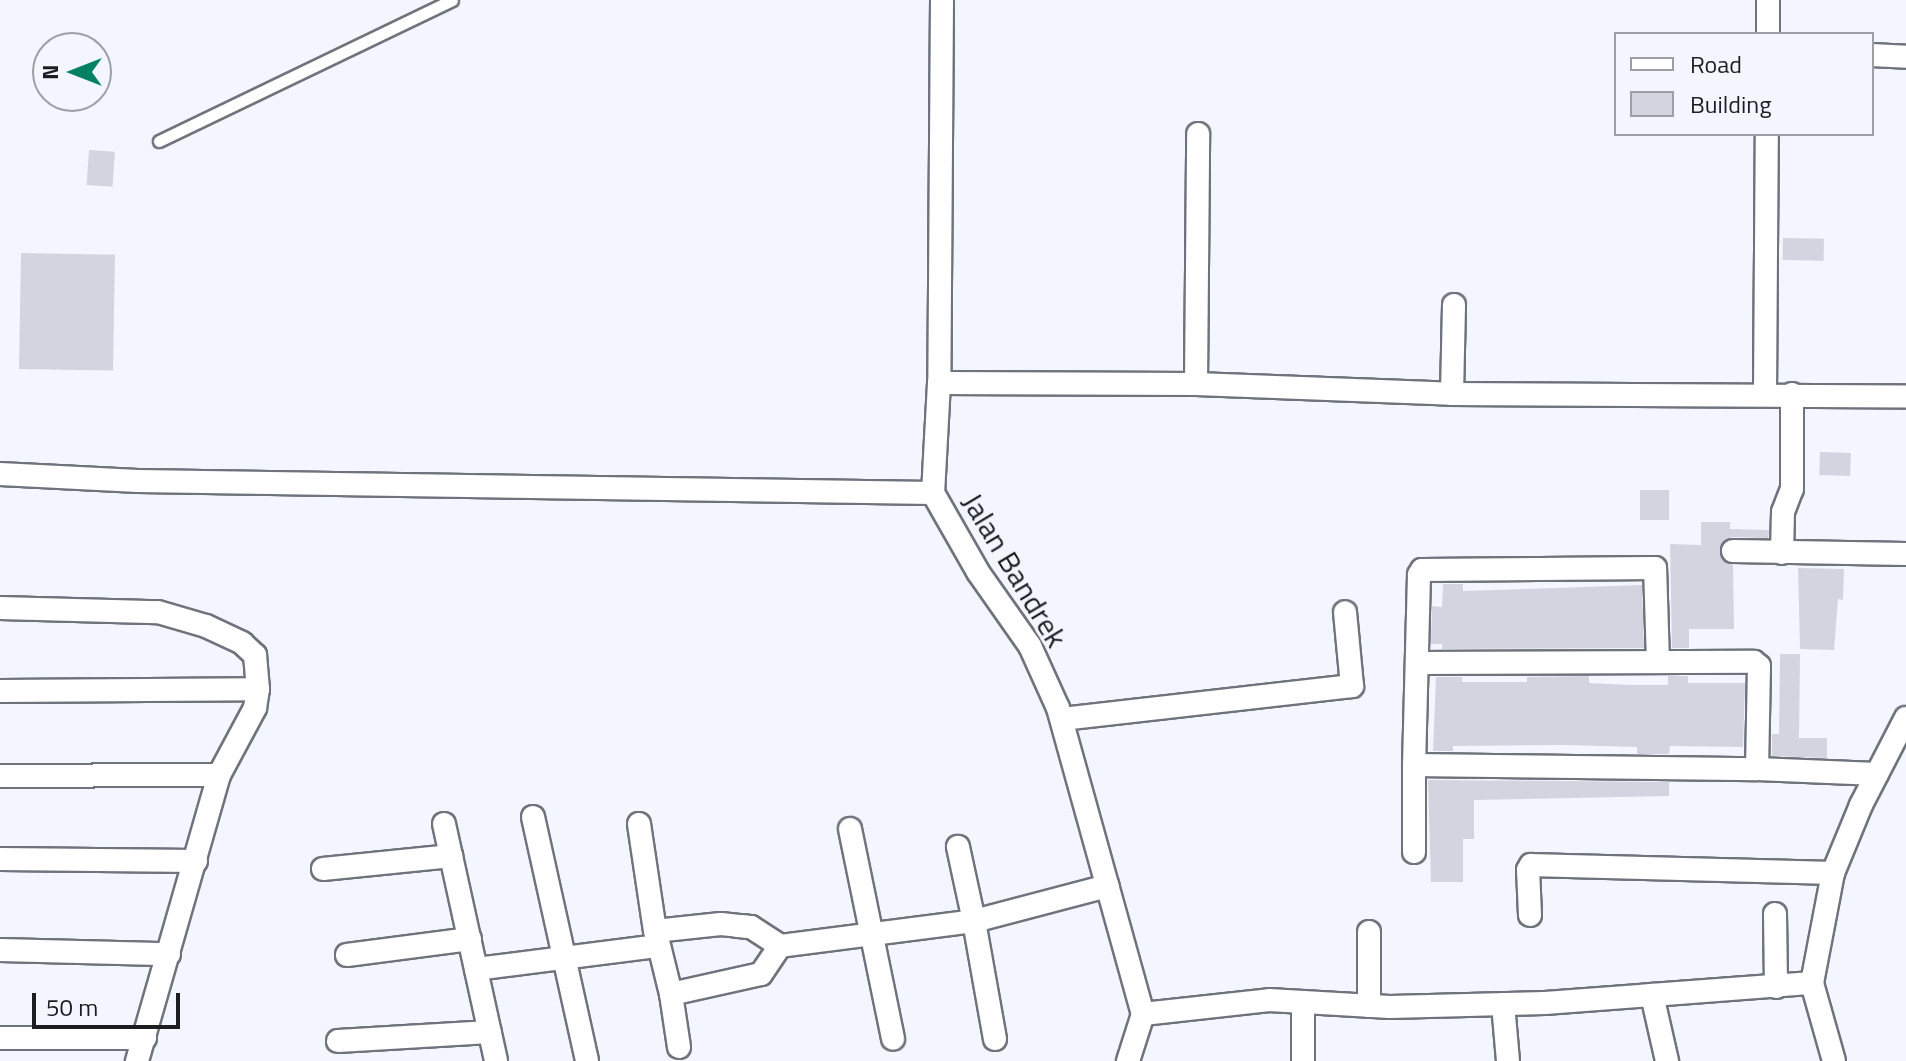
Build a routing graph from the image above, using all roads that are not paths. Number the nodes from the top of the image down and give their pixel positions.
1 (452, 0) edge
2 (942, 0) edge
3 (1768, 0) edge
4 (1768, 32) edge
5 (1874, 55) edge
6 (1906, 57) edge
7 (1198, 134) dead end
8 (1767, 136) edge
9 (159, 141) dead end
10 (1454, 305) dead end
11 (939, 383) junction
12 (1196, 384) junction
13 (1765, 393) junction
14 (1452, 394) junction
15 (1792, 394) junction
16 (1906, 396) edge
17 (0, 474) edge
18 (933, 493) junction
19 (1733, 551) dead end
20 (1782, 553) junction
21 (1906, 554) edge
22 (0, 608) edge
23 (1345, 612) dead end
24 (1658, 662) junction
25 (1417, 663) junction
26 (258, 689) junction
27 (0, 691) edge
28 (1906, 718) edge
29 (1062, 719) junction
30 (1414, 765) junction
31 (1757, 769) junction
32 (1877, 774) junction
33 (219, 775) junction
34 (0, 776) edge
35 (533, 817) dead end
36 (444, 824) dead end
37 (639, 824) dead end
38 (850, 829) dead end
39 (958, 847) dead end
40 (1414, 852) dead end
41 (451, 856) junction
42 (0, 859) edge
43 (196, 861) junction
44 (323, 869) dead end
45 (1833, 873) junction
46 (1107, 886) junction
47 (1775, 914) dead end
48 (1530, 915) dead end
49 (974, 921) junction
50 (871, 932) junction
51 (1369, 932) dead end
52 (657, 938) junction
53 (470, 939) junction
54 (780, 946) junction
55 (0, 950) edge
56 (169, 954) junction
57 (347, 955) dead end
58 (567, 958) junction
59 (476, 969) junction
60 (1812, 983) junction
61 (1776, 987) junction
62 (671, 994) junction
63 (1652, 995) junction
64 (1303, 1002) junction
65 (1503, 1004) junction
66 (1369, 1006) junction
67 (1143, 1014) junction
68 (490, 1032) junction
69 (0, 1038) edge
70 (145, 1038) junction
71 (893, 1039) dead end
72 (995, 1039) dead end
73 (338, 1041) dead end
74 (679, 1047) dead end
75 (137, 1061) edge
76 (496, 1061) edge
77 (587, 1061) edge
78 (1128, 1061) edge
79 (1303, 1061) edge
80 (1508, 1061) edge
81 (1667, 1061) edge
82 (1834, 1061) edge

1 - 9 lane
2 - 11 street, Jalan Bandrek
3 - 4 street
5 - 6 street
7 - 12 street
8 - 13 street
10 - 14 street
11 - 12 street
11 - 18 street, Jalan Bandrek
12 - 14 street
13 - 14 street
13 - 15 street
15 - 16 street
15 - 20 street
17 - 18 street
18 - 29 street, Jalan Bandrek
19 - 20 street
20 - 21 street
22 - 26 street
23 - 29 street
24 - 25 street
24 - 25 street
24 - 31 street
25 - 30 street
26 - 27 street
26 - 33 street
28 - 32 street
29 - 46 street, Jalan Bandrek
30 - 31 street
30 - 40 street
31 - 32 street
32 - 45 street
33 - 34 street
33 - 43 street
35 - 58 street
36 - 41 street
37 - 52 street
38 - 50 street
39 - 49 street
41 - 44 street
41 - 53 street
42 - 43 street
43 - 56 street
45 - 48 street
45 - 60 street
46 - 49 street
46 - 67 street, Jalan Bandrek
47 - 61 street
49 - 50 street
49 - 72 street
50 - 54 street
50 - 71 street
51 - 66 street
52 - 54 street
52 - 58 street
52 - 62 street
53 - 57 street
53 - 59 street
54 - 62 street
55 - 56 street
56 - 70 street
58 - 59 street
58 - 77 street
59 - 68 street
60 - 61 street
60 - 82 street
61 - 63 street
62 - 74 street
63 - 65 street
63 - 81 street
64 - 66 street
64 - 67 street
64 - 79 street
65 - 66 street
65 - 80 street
67 - 78 street
68 - 73 street
68 - 76 street
69 - 70 street
70 - 75 street

